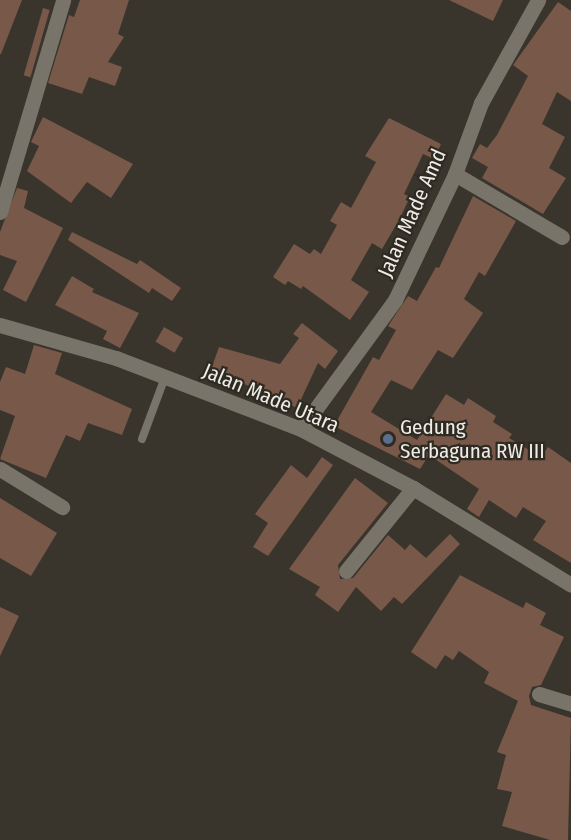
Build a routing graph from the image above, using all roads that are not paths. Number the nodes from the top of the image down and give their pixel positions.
1 (63, 0) edge
2 (538, 0) edge
3 (455, 174) junction
4 (0, 212) edge
5 (562, 237) dead end
6 (0, 325) edge
7 (165, 377) junction
8 (301, 429) junction
9 (142, 439) dead end
10 (0, 469) edge
11 (413, 489) junction
12 (62, 507) dead end
13 (346, 571) dead end
14 (571, 585) edge
15 (539, 694) dead end
16 (571, 704) edge

1 - 4 street
2 - 3 street, Jalan Made Amd
3 - 5 street
3 - 8 street, Jalan Made Amd
6 - 7 street, Jalan Made Utara
7 - 8 street, Jalan Made Utara
7 - 9 lane
8 - 11 street, Jalan Made Utara
10 - 12 street
11 - 13 street
11 - 14 street, Jalan Made Utara
15 - 16 street

